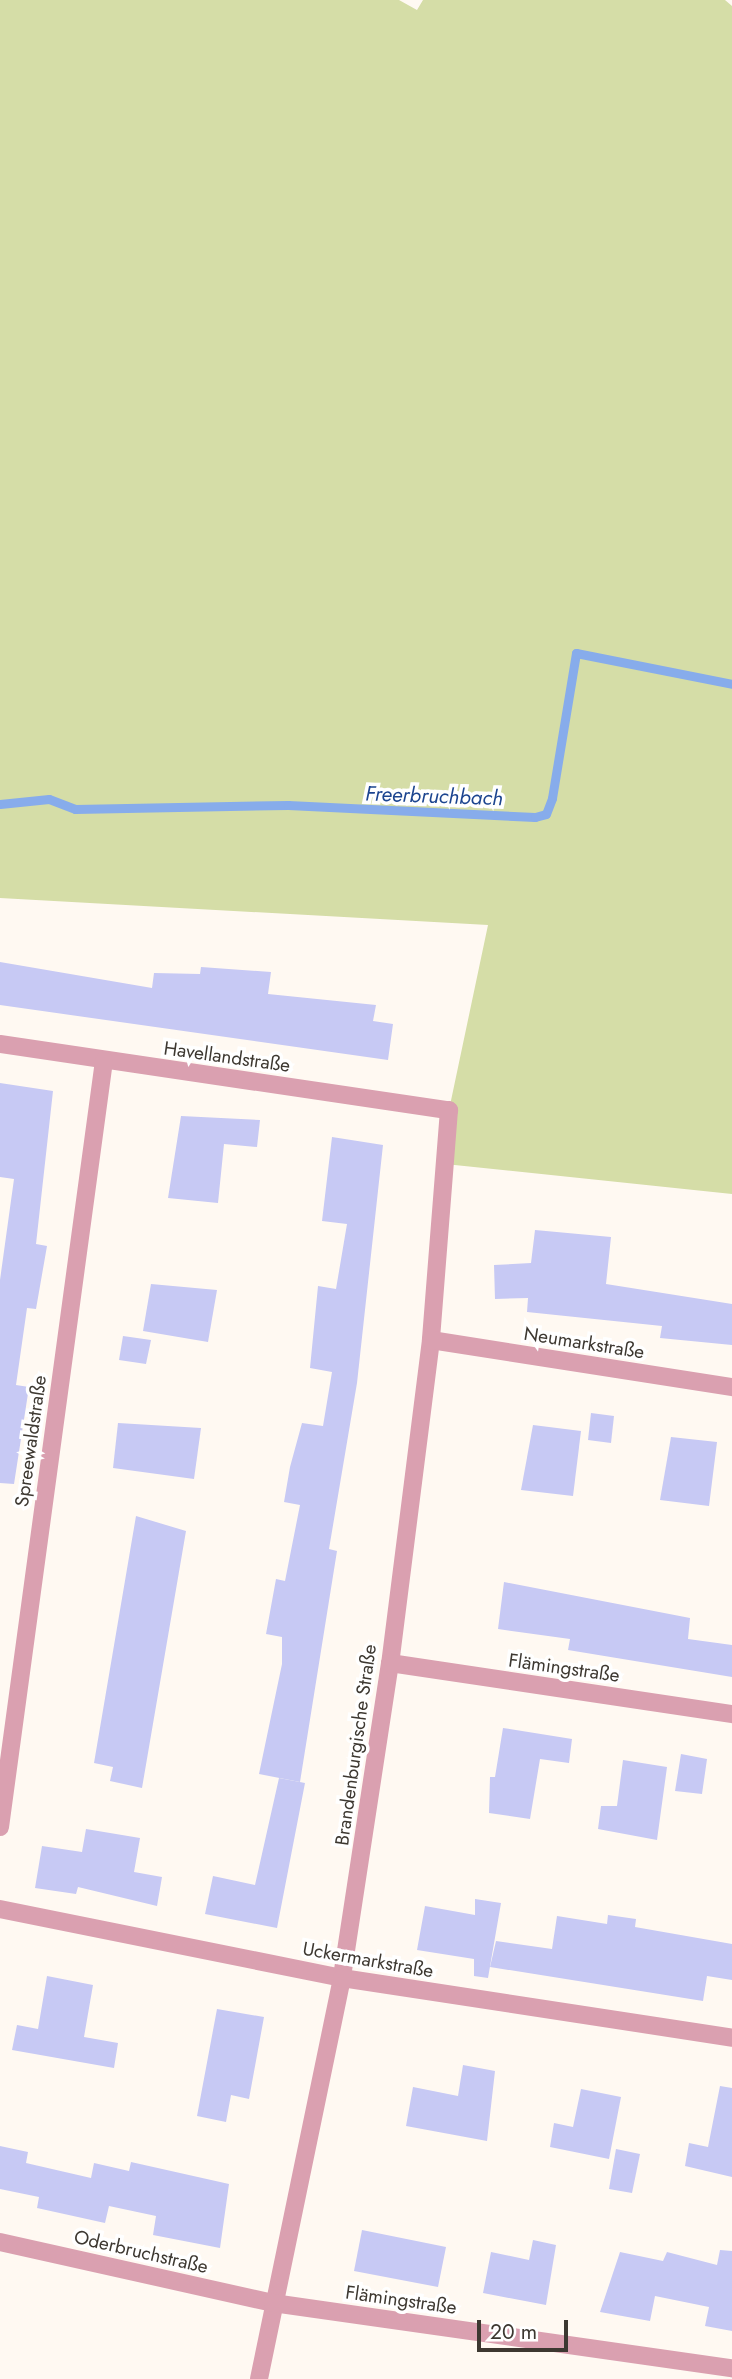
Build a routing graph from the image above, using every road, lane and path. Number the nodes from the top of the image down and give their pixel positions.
1 (0, 1044) edge
2 (104, 1061) junction
3 (449, 1110) joint
4 (430, 1340) junction
5 (732, 1387) edge
6 (390, 1663) junction
7 (732, 1714) edge
8 (0, 1827) edge
9 (0, 1909) edge
10 (342, 1978) junction
11 (732, 2038) edge
12 (0, 2242) edge
13 (273, 2303) junction
14 (732, 2368) edge
15 (259, 2379) edge

1 - 2 street, Havellandstraße
2 - 3 street, Havellandstraße
2 - 8 street, Spreewaldstraße
3 - 4 street, Brandenburgische Straße
4 - 5 street, Neumarkstraße
4 - 6 street, Brandenburgische Straße
6 - 7 street, Flämingstraße
6 - 10 street, Brandenburgische Straße
9 - 10 street, Uckermarkstraße
10 - 11 street, Uckermarkstraße
10 - 13 street, Brandenburgische Straße
12 - 13 street, Oderbruchstraße
13 - 14 street, Flämingstraße
13 - 15 street, Brandenburgische Straße

